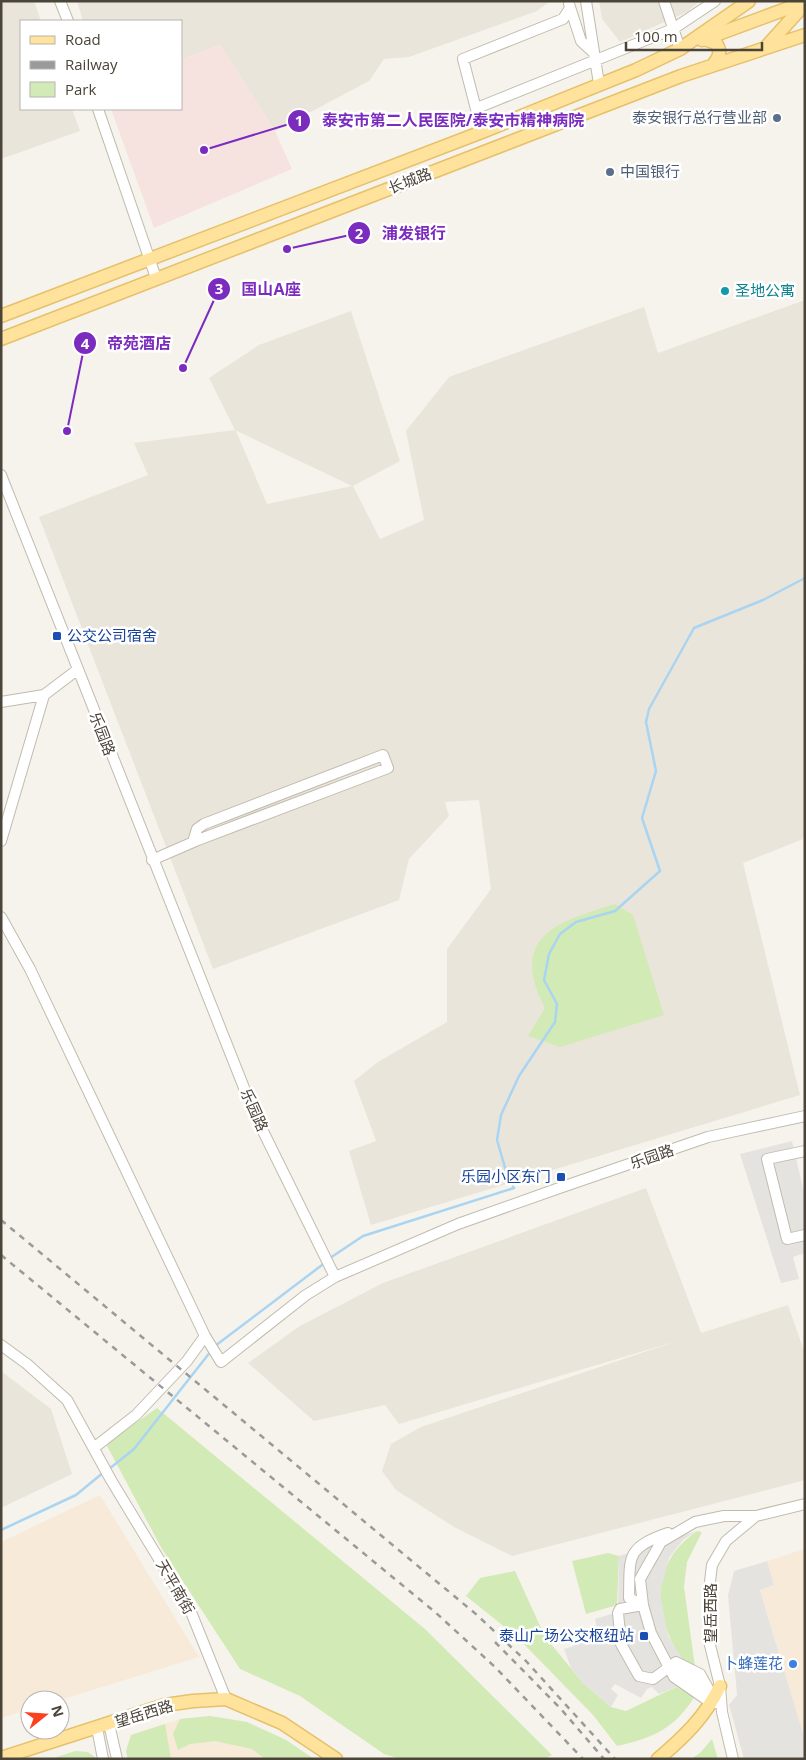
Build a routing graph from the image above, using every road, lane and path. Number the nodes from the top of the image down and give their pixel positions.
1 (60, 1) edge
2 (586, 1) edge
3 (664, 1) edge
4 (715, 1) edge
5 (749, 1) edge
6 (805, 3) edge
7 (569, 4) edge
8 (68, 20) edge
9 (673, 29) junction
10 (805, 35) edge
11 (704, 39) junction
12 (766, 47) junction
13 (680, 49) junction
14 (595, 57) junction
15 (713, 65) junction
16 (599, 84) junction
17 (477, 108) junction
18 (98, 110) edge
19 (482, 132) junction
20 (150, 260) junction
21 (156, 278) junction
22 (1, 316) edge
23 (1, 339) edge
24 (1, 475) edge
25 (77, 670) junction
26 (44, 695) junction
27 (1, 702) edge
28 (1, 841) edge
29 (193, 842) junction
30 (152, 860) junction
31 (1, 917) edge
32 (805, 1116) edge
33 (805, 1152) edge
34 (805, 1235) edge
35 (333, 1273) junction
36 (208, 1340) junction
37 (1, 1345) edge
38 (94, 1447) junction
39 (805, 1504) edge
40 (756, 1516) junction
41 (688, 1526) junction
42 (643, 1605) junction
43 (669, 1666) junction
44 (720, 1686) junction
45 (226, 1699) junction
46 (714, 1699) junction
47 (722, 1712) junction
48 (103, 1726) junction
49 (1, 1758) edge
50 (104, 1759) edge
51 (117, 1759) edge
52 (336, 1759) edge
53 (658, 1759) edge
54 (733, 1759) edge

1 - 8 street
2 - 14 street
3 - 9 street
4 - 9 street
5 - 13 main road, 长城路
6 - 11 main road
6 - 12 main road, 长城路
7 - 14 street
7 - 17 street
9 - 13 street
9 - 14 street
10 - 12 main road
11 - 13 main road
11 - 15 main road
12 - 15 main road, 长城路
13 - 16 main road, 长城路
14 - 16 street
14 - 17 street
15 - 21 main road, 长城路
16 - 19 main road, 长城路
17 - 19 street
18 - 20 street
19 - 20 main road, 长城路
20 - 21 street
20 - 22 main road, 长城路
21 - 23 main road, 长城路
24 - 25 street, 乐园路
25 - 26 street
25 - 30 street, 乐园路
26 - 27 street
26 - 28 street
29 - 29 street
29 - 30 street
30 - 35 street, 乐园路
31 - 36 street
32 - 35 street, 乐园路
33 - 34 street
35 - 36 street
36 - 38 street
37 - 38 street
38 - 45 street, 天平南街
39 - 40 street, 望岳西路
40 - 41 street
40 - 44 street, 望岳西路
41 - 42 street
41 - 42 street
42 - 43 street
42 - 43 street
43 - 46 street
44 - 46 main road
44 - 47 street, 望岳西路
45 - 48 main road, 望岳西路
45 - 52 main road, 望岳西路
46 - 47 street
46 - 53 main road
47 - 54 street, 望岳西路
48 - 49 main road, 望岳西路
48 - 50 street
48 - 51 street

